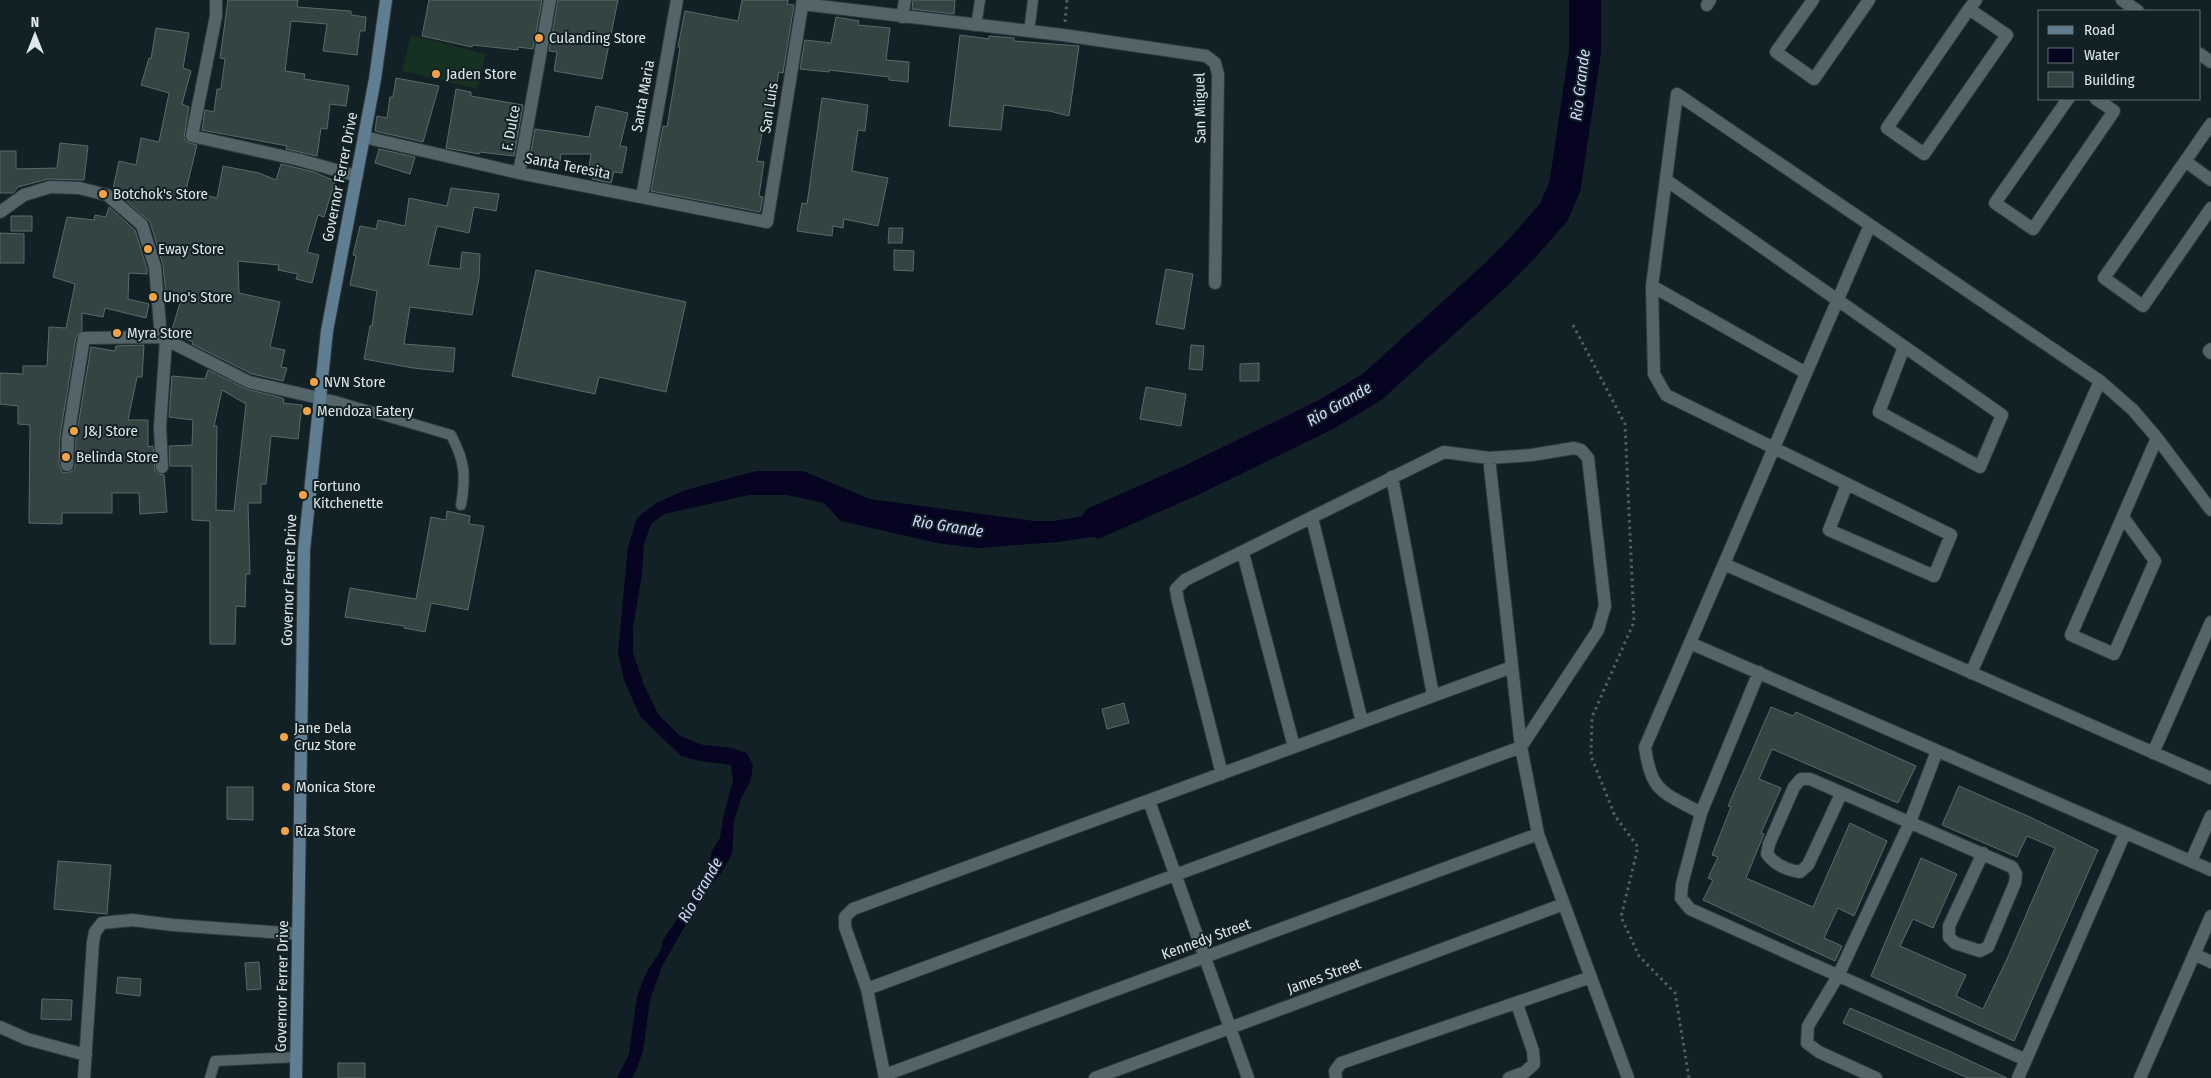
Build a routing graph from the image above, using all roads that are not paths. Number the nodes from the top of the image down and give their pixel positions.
1 (216, 0) edge
2 (386, 0) edge
3 (550, 0) edge
4 (677, 0) edge
5 (905, 0) edge
6 (980, 0) edge
7 (1033, 0) edge
8 (1813, 0) edge
9 (1869, 0) edge
10 (802, 2) edge
11 (1973, 5) edge
12 (902, 17) junction
13 (976, 26) junction
14 (1029, 32) junction
15 (2067, 100) edge
16 (2098, 100) edge
17 (2211, 124) edge
18 (364, 137) junction
19 (2185, 161) junction
20 (519, 173) junction
21 (356, 176) junction
22 (1666, 180) junction
23 (2211, 180) edge
24 (642, 198) junction
25 (2211, 208) edge
26 (0, 212) edge
27 (767, 222) joint
28 (1870, 225) junction
29 (1215, 283) dead end
30 (1652, 286) junction
31 (1837, 301) junction
32 (164, 338) junction
33 (1904, 347) junction
34 (2211, 349) edge
35 (2211, 353) edge
36 (1806, 372) junction
37 (2100, 382) junction
38 (319, 398) junction
39 (2157, 438) junction
40 (1774, 448) junction
41 (1489, 458) junction
42 (67, 466) dead end
43 (162, 467) dead end
44 (1392, 477) junction
45 (1847, 484) junction
46 (461, 505) dead end
47 (2211, 510) edge
48 (2123, 517) junction
49 (1312, 518) junction
50 (1243, 553) junction
51 (1724, 564) junction
52 (2211, 622) edge
53 (1690, 643) junction
54 (1512, 667) junction
55 (1759, 672) junction
56 (1972, 673) junction
57 (1433, 695) junction
58 (1362, 722) junction
59 (1521, 747) junction
60 (1294, 748) junction
61 (1937, 751) junction
62 (2153, 753) junction
63 (1222, 774) junction
64 (2211, 778) edge
65 (1841, 794) junction
66 (1149, 801) junction
67 (1701, 813) junction
68 (2211, 816) edge
69 (1910, 822) junction
70 (2125, 833) junction
71 (1538, 834) junction
72 (1983, 853) junction
73 (2191, 861) junction
74 (2211, 870) edge
75 (1176, 875) junction
76 (1564, 904) junction
77 (2211, 916) edge
78 (298, 934) junction
79 (2194, 954) junction
80 (1205, 957) junction
81 (2211, 962) edge
82 (1838, 976) junction
83 (1591, 977) junction
84 (867, 989) junction
85 (1517, 1004) junction
86 (0, 1027) edge
87 (1230, 1028) junction
88 (86, 1055) junction
89 (297, 1058) junction
90 (2026, 1060) junction
91 (885, 1076) edge
92 (84, 1078) edge
93 (210, 1078) edge
94 (296, 1078) edge
95 (1096, 1078) edge
96 (1248, 1078) edge
97 (1336, 1078) edge
98 (1509, 1078) edge
99 (1628, 1078) edge
100 (1876, 1078) edge
101 (2018, 1078) edge
102 (2140, 1078) edge

1 - 21 street
2 - 18 main road, Governor Ferrer Drive
3 - 20 street, F. Dulce
4 - 24 street, Santa Maria
5 - 12 street
6 - 13 lane
7 - 14 lane
8 - 9 street
10 - 12 street
10 - 27 street, San Luis
11 - 11 street
12 - 13 street
13 - 14 street
14 - 29 street, San Miiguel
15 - 16 street
17 - 19 street
18 - 20 street, Santa Teresita
18 - 21 main road, Governor Ferrer Drive
19 - 23 street
19 - 25 street
20 - 24 street, Santa Teresita
21 - 38 main road, Governor Ferrer Drive
22 - 28 street
22 - 30 street
22 - 31 street
24 - 27 street, Santa Teresita
26 - 32 street
28 - 31 street
28 - 37 street
30 - 36 street
30 - 40 street
31 - 33 street
31 - 36 street
32 - 38 street
32 - 42 street
32 - 43 street
33 - 33 street
34 - 35 street
36 - 40 street
37 - 39 street
37 - 56 street
38 - 46 lane
38 - 78 main road, Governor Ferrer Drive
39 - 47 street
39 - 48 street
40 - 45 street
40 - 51 street
41 - 44 street
41 - 54 street
41 - 59 street
44 - 49 street
44 - 57 street
45 - 45 street
48 - 48 street
49 - 50 street
49 - 58 street
50 - 60 street
50 - 63 street
51 - 53 street
51 - 56 street
52 - 62 street
53 - 55 street
53 - 67 street
54 - 57 street
54 - 59 street
55 - 61 street
55 - 67 street
56 - 62 street
57 - 58 street
58 - 60 street
59 - 71 street
59 - 75 street
60 - 63 street
61 - 69 street
61 - 70 street
62 - 64 street
63 - 66 street
65 - 65 street
65 - 69 street
66 - 75 street
66 - 84 street
67 - 82 street
68 - 73 street
69 - 72 street
69 - 82 street
70 - 73 street
70 - 90 street
71 - 76 street
71 - 80 street, Kennedy Street
72 - 72 street
73 - 74 street
75 - 80 street
75 - 84 street
76 - 83 street
76 - 87 street, James Street
77 - 79 street
78 - 88 street
78 - 89 main road, Governor Ferrer Drive
79 - 81 street
79 - 102 street
80 - 87 street
80 - 91 street, Kennedy Street
82 - 90 street
82 - 100 street
83 - 85 street
83 - 99 street
84 - 91 street
85 - 97 street
85 - 98 street
86 - 88 street
87 - 95 street, James Street
87 - 96 street
88 - 92 street
89 - 93 lane
89 - 94 main road, Governor Ferrer Drive
90 - 101 street

